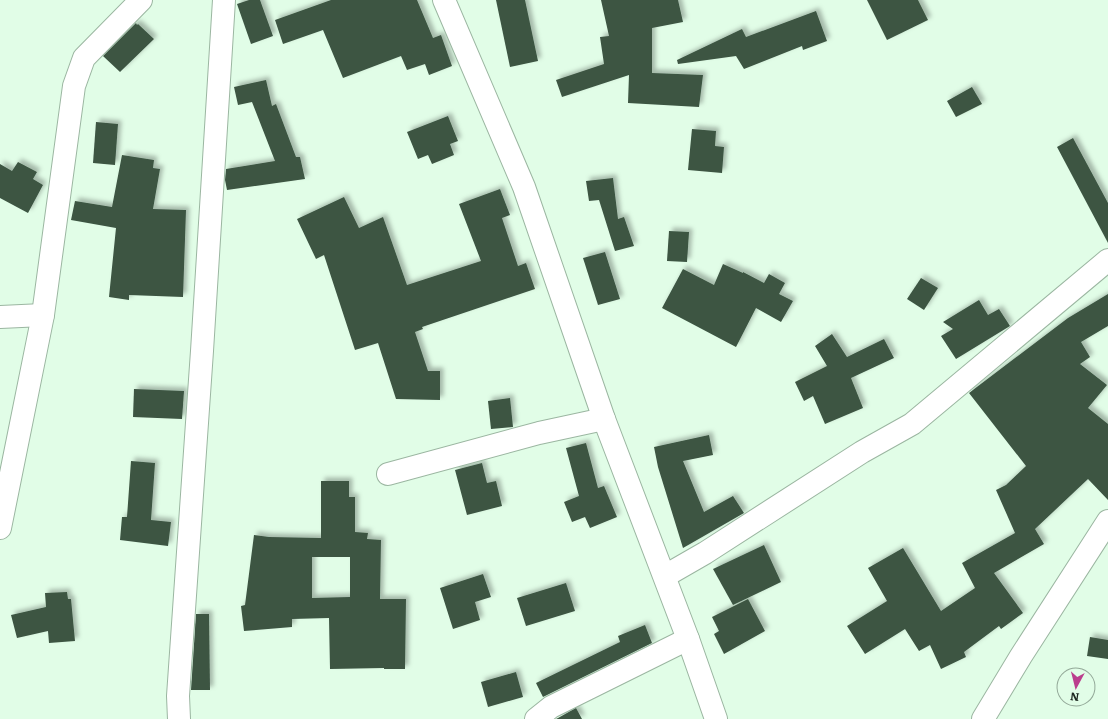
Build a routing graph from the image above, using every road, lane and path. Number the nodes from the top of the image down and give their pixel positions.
1 (141, 0) edge
2 (224, 0) edge
3 (444, 0) edge
4 (1108, 260) edge
5 (43, 315) junction
6 (0, 317) edge
7 (604, 419) junction
8 (388, 474) dead end
9 (1108, 521) edge
10 (0, 528) edge
11 (665, 576) junction
12 (688, 638) junction
13 (179, 719) edge
14 (536, 719) edge
15 (716, 719) edge
16 (983, 719) edge

1 - 5 street
2 - 13 street
3 - 7 street
4 - 11 street
5 - 6 street
5 - 10 street
7 - 8 street
7 - 11 street
9 - 16 street
11 - 12 street
12 - 14 street
12 - 15 street

